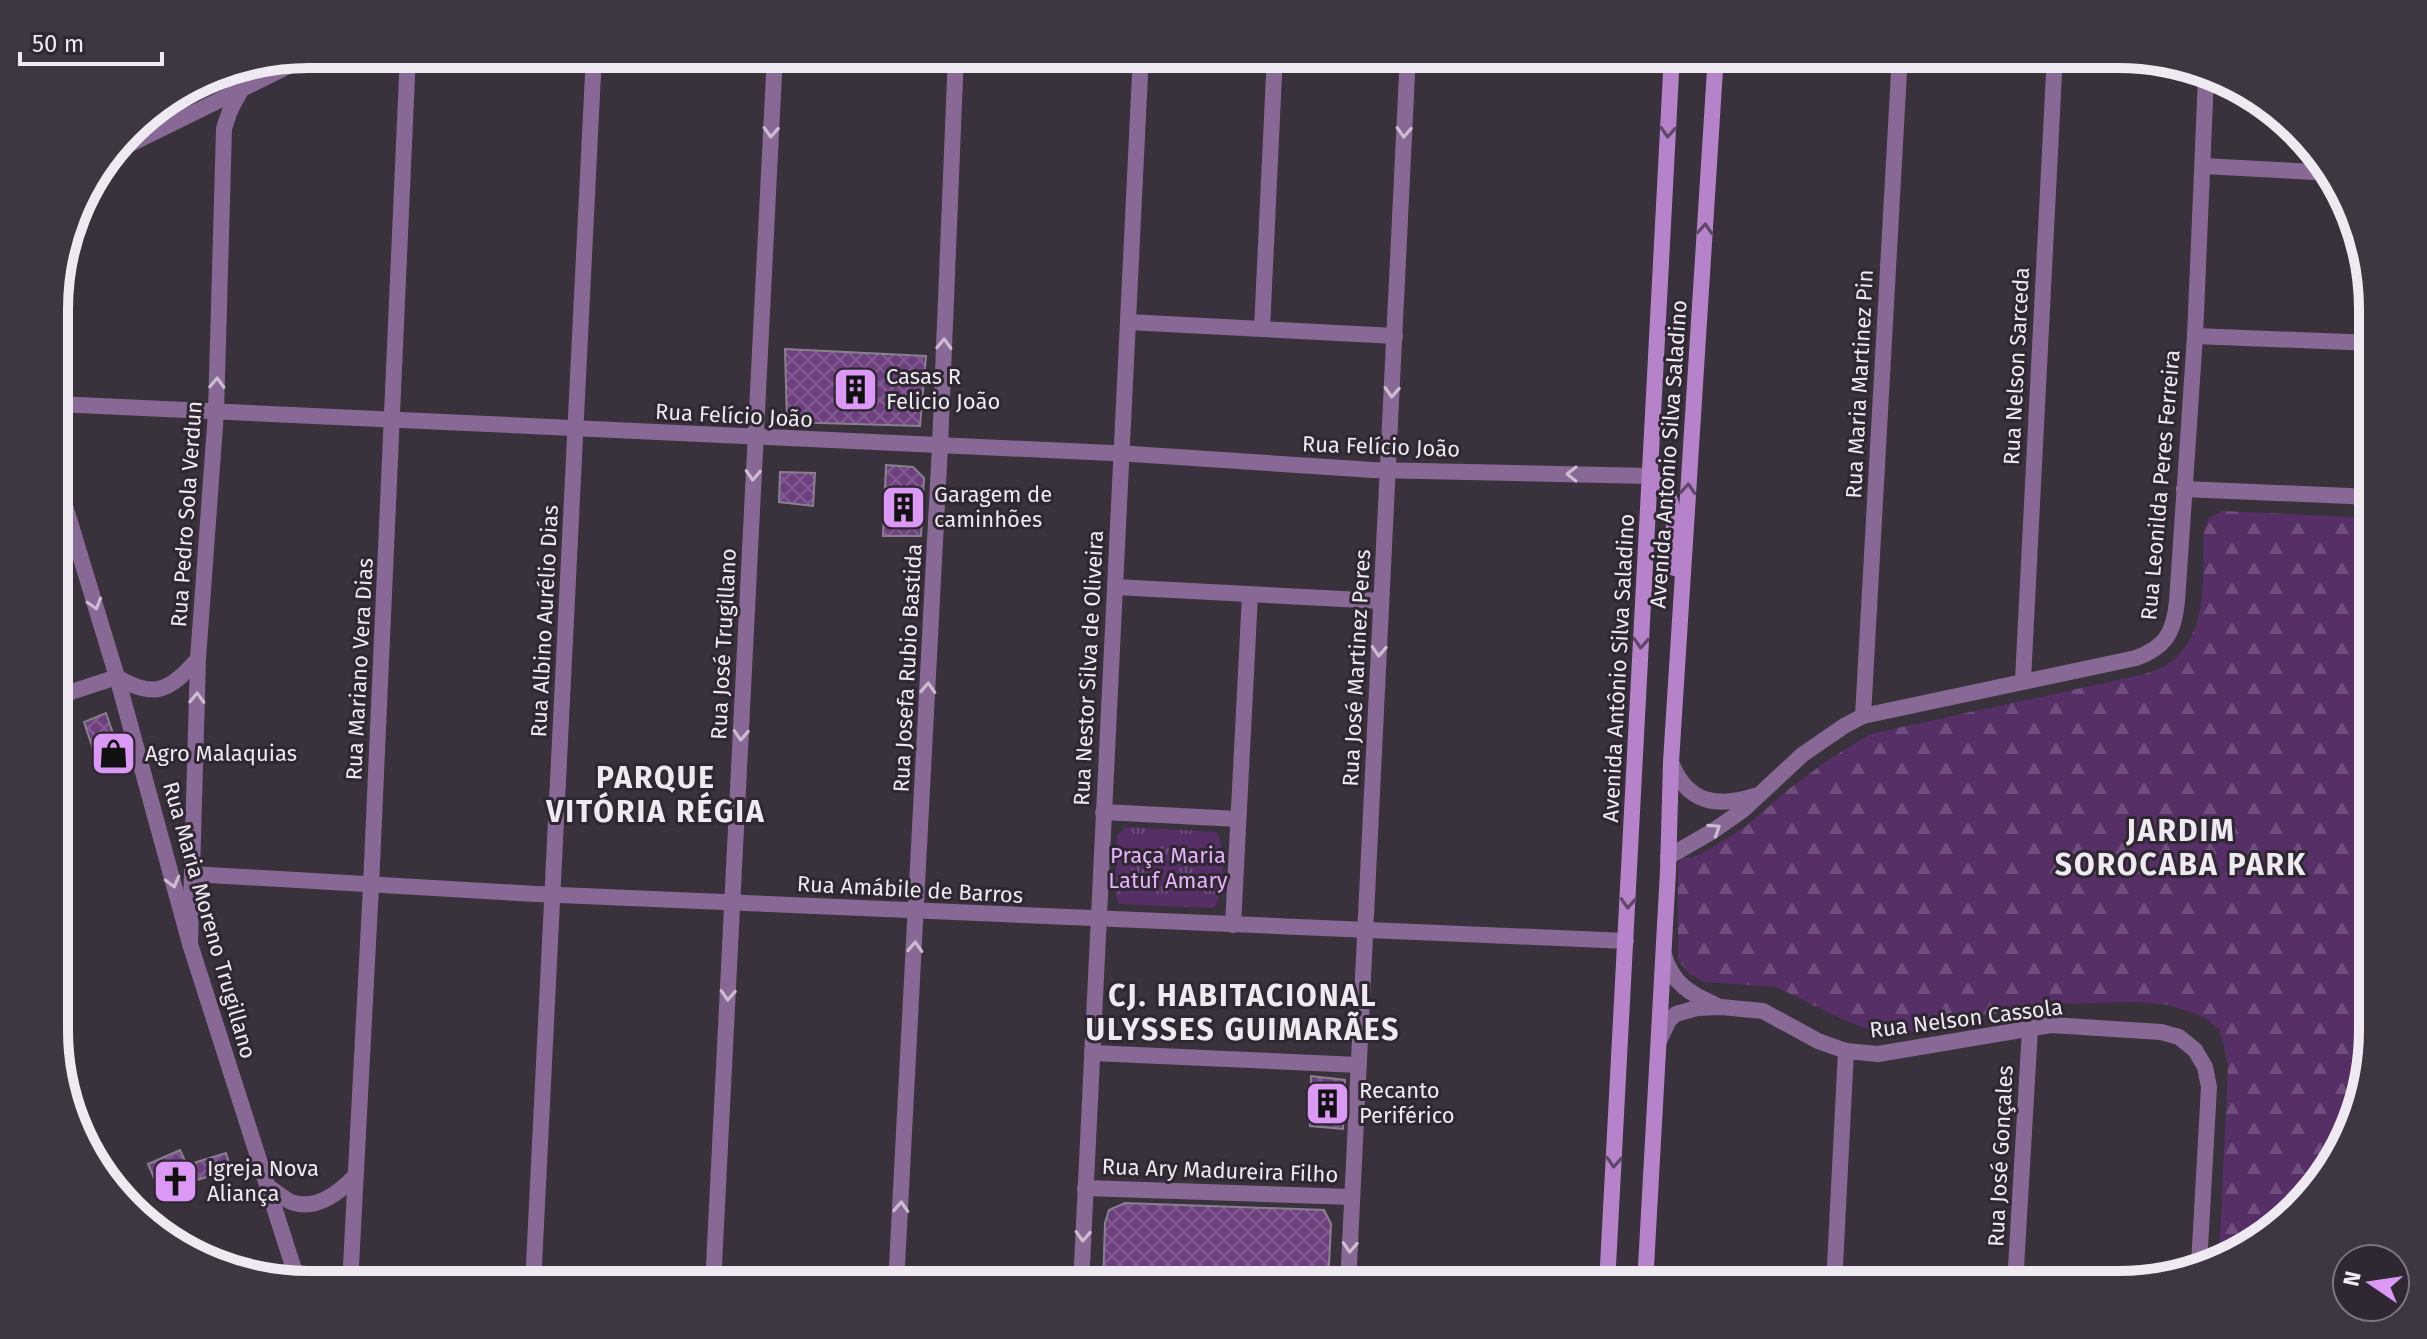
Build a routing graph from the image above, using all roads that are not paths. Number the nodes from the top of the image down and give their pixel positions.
1 (1274, 68) edge
2 (1407, 68) edge
3 (1671, 68) edge
4 (1715, 68) edge
5 (1899, 68) edge
6 (2054, 68) edge
7 (407, 69) edge
8 (593, 69) edge
9 (774, 69) edge
10 (955, 69) edge
11 (1140, 69) edge
12 (281, 71) edge
13 (246, 77) edge
14 (2206, 85) edge
15 (242, 91) junction
16 (137, 141) edge
17 (2203, 166) junction
18 (2316, 172) edge
19 (1128, 322) junction
20 (1262, 329) junction
21 (1395, 336) junction
22 (2195, 336) junction
23 (2359, 342) edge
24 (69, 405) edge
25 (216, 412) junction
26 (392, 421) junction
27 (574, 429) junction
28 (754, 438) junction
29 (940, 446) junction
30 (1121, 454) junction
31 (1388, 470) junction
32 (1650, 476) junction
33 (2184, 489) junction
34 (2359, 496) edge
35 (69, 518) edge
36 (1115, 587) junction
37 (1250, 595) junction
38 (1381, 601) junction
39 (198, 659) junction
40 (1676, 673) junction
41 (117, 677) junction
42 (2023, 680) junction
43 (68, 693) edge
44 (1863, 716) junction
45 (1671, 762) junction
46 (1757, 796) junction
47 (1103, 812) junction
48 (156, 818) junction
49 (1238, 819) junction
50 (193, 825) junction
51 (1668, 857) junction
52 (192, 874) junction
53 (371, 886) junction
54 (554, 895) junction
55 (733, 903) junction
56 (917, 912) junction
57 (1099, 919) junction
58 (1233, 925) junction
59 (1365, 932) junction
60 (1626, 941) junction
61 (190, 944) junction
62 (1664, 955) junction
63 (1721, 1007) junction
64 (2030, 1029) junction
65 (1659, 1041) junction
66 (1846, 1051) junction
67 (1092, 1053) junction
68 (1359, 1065) junction
69 (355, 1176) junction
70 (269, 1187) junction
71 (1085, 1188) junction
72 (1352, 1197) junction
73 (2199, 1257) edge
74 (294, 1270) edge
75 (1349, 1270) edge
76 (1608, 1270) edge
77 (1646, 1270) edge
78 (1835, 1270) edge
79 (2016, 1270) edge
80 (351, 1271) edge
81 (534, 1271) edge
82 (714, 1271) edge
83 (897, 1271) edge
84 (1082, 1271) edge

1 - 20 street
2 -> 21 street, Rua José Martinez Peres
3 -> 32 main road, Avenida Antônio Silva Saladino
40 -> 4 main road, Avenida Antonio Silva Saladino
5 - 44 street, Rua Maria Martinez Pin
6 - 42 street, Rua Nelson Sarceda
7 - 26 street, Rua Mariano Vera Dias
8 - 27 street, Rua Albino Aurélio Dias
9 -> 28 street, Rua José Trugillano
29 -> 10 street, Rua Josefa Rubio Bastida
11 - 19 street, Rua Nestor Silva de Oliveira
12 - 15 street
13 - 15 street, Rua Pedro Sola Verdun
14 - 17 street, Rua Leonilda Peres Ferreira
15 - 16 street
25 -> 15 street, Rua Pedro Sola Verdun
17 - 18 street
17 - 22 street, Rua Leonilda Peres Ferreira
19 - 20 street
19 - 30 street, Rua Nestor Silva de Oliveira
20 - 21 street
21 -> 31 street, Rua José Martinez Peres
22 - 23 street
22 - 33 street, Rua Leonilda Peres Ferreira
24 - 25 street, Rua Felício João
25 - 26 street, Rua Felício João
25 - 39 street, Rua Pedro Sola Verdun
26 - 27 street, Rua Felício João
26 - 53 street, Rua Mariano Vera Dias
27 - 28 street, Rua Felício João
27 - 54 street, Rua Albino Aurélio Dias
28 - 29 street, Rua Felício João
28 -> 55 street, Rua José Trugillano
29 - 30 street, Rua Felício João
56 -> 29 street, Rua Josefa Rubio Bastida
30 - 31 street, Rua Felício João
30 - 36 street, Rua Nestor Silva de Oliveira
32 -> 31 street, Rua Felício João
31 - 38 street, Rua José Martinez Peres
32 - 40 main road
32 -> 60 main road, Avenida Antônio Silva Saladino
33 - 34 street
33 - 42 street, Rua Leonilda Peres Ferreira
35 -> 41 street, Rua Maria Moreno Trugillano
36 - 37 street
36 - 47 street, Rua Nestor Silva de Oliveira
37 - 38 street
37 - 49 street
38 -> 59 street, Rua José Martinez Peres
39 - 41 street
50 -> 39 street, Rua Pedro Sola Verdun
40 - 45 main road, Avenida Antonio Silva Saladino
41 - 43 street
41 - 48 street, Rua Maria Moreno Trugillano
42 - 44 street, Rua Leonilda Peres Ferreira
44 - 46 street, Rua Leonilda Peres Ferreira
45 - 46 street
45 - 51 main road, Avenida Antonio Silva Saladino
51 -> 46 street, Rua Leonilda Peres Ferreira
47 - 49 street
47 - 57 street, Rua Nestor Silva de Oliveira
48 - 50 street
48 -> 61 street, Rua Maria Moreno Trugillano
49 - 58 street
50 - 52 street, Rua Pedro Sola Verdun
51 - 62 main road
52 - 53 street, Rua Amábile de Barros
52 - 61 street, Rua Pedro Sola Verdun
53 - 54 street, Rua Amábile de Barros
53 - 69 street, Rua Mariano Vera Dias
54 - 55 street, Rua Amábile de Barros
54 - 81 street, Rua Albino Aurélio Dias
55 - 56 street, Rua Amábile de Barros
55 -> 82 street, Rua José Trugillano
56 - 57 street, Rua Amábile de Barros
83 -> 56 street, Rua Josefa Rubio Bastida
57 - 58 street, Rua Amábile de Barros
57 - 67 street, Rua Nestor Silva de Oliveira
58 - 59 street, Rua Amábile de Barros
59 - 60 street, Rua Amábile de Barros
59 - 68 street, Rua José Martinez Peres
60 -> 76 main road, Avenida Antônio Silva Saladino
61 - 70 street, Rua Maria Moreno Trugillano
62 - 63 street, Rua Nelson Cassola
62 - 65 main road
63 - 65 street, Rua Nelson Cassola
63 - 66 street, Rua Nelson Cassola
64 - 66 street, Rua Nelson Cassola
64 - 73 street, Rua Nelson Cassola
64 - 79 street, Rua José Gonçales
65 - 77 main road
66 - 78 street
67 - 68 street
67 - 71 street, Rua Nestor Silva de Oliveira
68 - 72 street, Rua José Martinez Peres
69 - 70 street
69 - 80 street, Rua Mariano Vera Dias
70 - 74 street, Rua Maria Moreno Trugillano
71 - 72 street, Rua Ary Madureira Filho
71 -> 84 street, Rua Nestor Silva de Oliveira
72 -> 75 street, Rua José Martinez Peres

